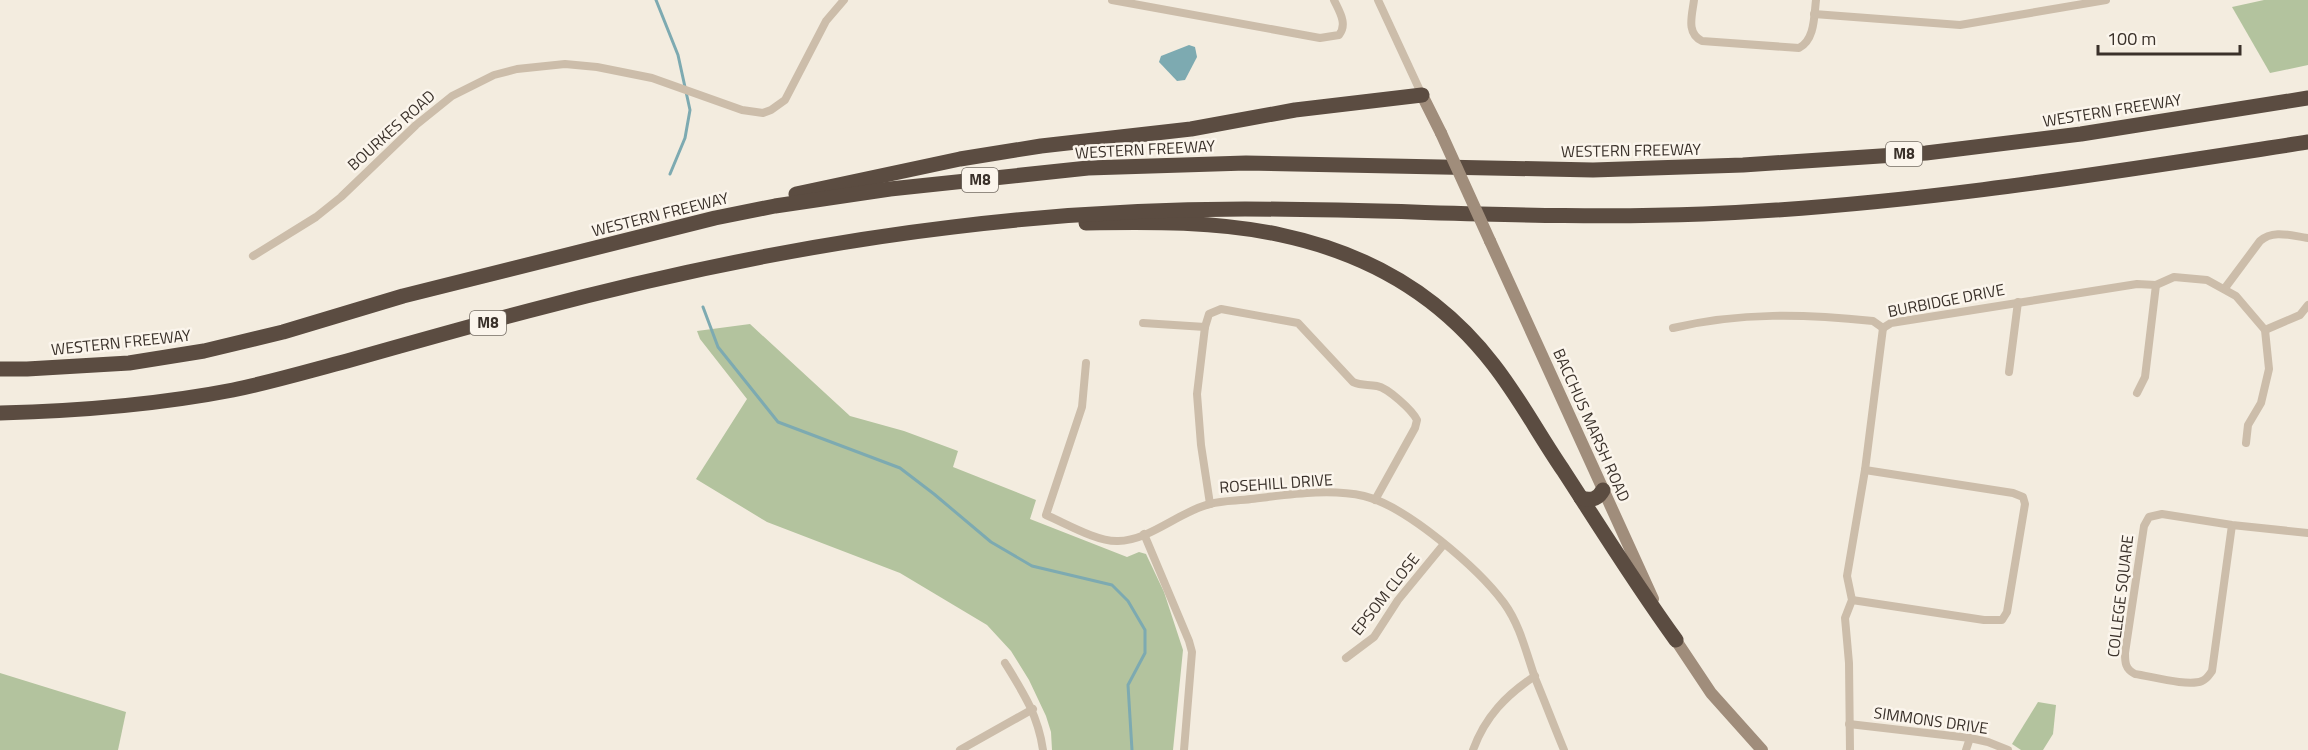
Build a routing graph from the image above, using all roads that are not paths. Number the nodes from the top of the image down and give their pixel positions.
1 (844, 0) edge
2 (1112, 0) edge
3 (1334, 0) edge
4 (1378, 0) edge
5 (1694, 0) edge
6 (1816, 0) edge
7 (2106, 0) edge
8 (1814, 14) junction
9 (1422, 95) junction
10 (2308, 98) edge
11 (2308, 142) edge
12 (716, 218) junction
13 (975, 224) junction
14 (2308, 238) edge
15 (253, 256) dead end
16 (2156, 285) junction
17 (2226, 288) junction
18 (2018, 302) junction
19 (2308, 305) edge
20 (1143, 323) dead end
21 (1205, 327) junction
22 (1673, 328) dead end
23 (1883, 328) junction
24 (2265, 330) junction
25 (1086, 363) dead end
26 (0, 369) edge
27 (2009, 372) dead end
28 (2138, 393) dead end
29 (0, 413) edge
30 (2246, 443) dead end
31 (1864, 470) junction
32 (1603, 489) junction
33 (1581, 498) junction
34 (1375, 500) junction
35 (1210, 504) junction
36 (2232, 525) junction
37 (2308, 533) edge
38 (1144, 534) junction
39 (1444, 544) junction
40 (1852, 600) junction
41 (1676, 640) junction
42 (1346, 658) dead end
43 (1005, 663) dead end
44 (1535, 676) junction
45 (1033, 709) junction
46 (1849, 724) junction
47 (1970, 738) junction
48 (960, 750) edge
49 (1042, 750) edge
50 (1184, 750) edge
51 (1473, 750) edge
52 (1563, 750) edge
53 (1762, 750) edge
54 (1850, 750) edge
55 (1966, 750) edge
56 (2008, 750) edge

1 - 15 street, BOURKES ROAD
2 - 3 street
4 - 9 street
5 - 8 street
6 - 8 street
7 - 8 street
9 - 12 highway
9 - 32 main road, BACCHUS MARSH ROAD, bridge
10 - 12 highway, WESTERN FREEWAY / M8
11 - 13 highway, M8
12 - 26 highway, WESTERN FREEWAY / M8
13 - 29 highway, M8
13 - 33 highway
14 - 17 street
16 - 17 street, BURBIDGE DRIVE
16 - 18 street, BURBIDGE DRIVE
16 - 28 street
17 - 24 street, BURBIDGE DRIVE
18 - 23 street, BURBIDGE DRIVE
18 - 27 street
19 - 24 street
20 - 21 street
21 - 34 street
21 - 35 street
22 - 23 street
23 - 31 street, BURBIDGE DRIVE
24 - 30 street
25 - 38 street, ROSEHILL DRIVE
31 - 40 street, BURBIDGE DRIVE
31 - 40 street
32 - 33 highway
32 - 41 main road, BACCHUS MARSH ROAD
33 - 41 highway
34 - 35 street, ROSEHILL DRIVE
34 - 39 street, ROSEHILL DRIVE
35 - 38 street, ROSEHILL DRIVE
36 - 36 street, COLLEGE SQUARE
36 - 37 street
38 - 50 street
39 - 42 street, EPSOM CLOSE
39 - 44 street, ROSEHILL DRIVE
40 - 46 street, BURBIDGE DRIVE
41 - 53 main road, BACCHUS MARSH ROAD
43 - 45 street
44 - 51 street
44 - 52 street, ROSEHILL DRIVE
45 - 48 street
45 - 49 street
46 - 47 street, SIMMONS DRIVE
46 - 54 street, BURBIDGE DRIVE
47 - 55 street
47 - 56 street, SIMMONS DRIVE

